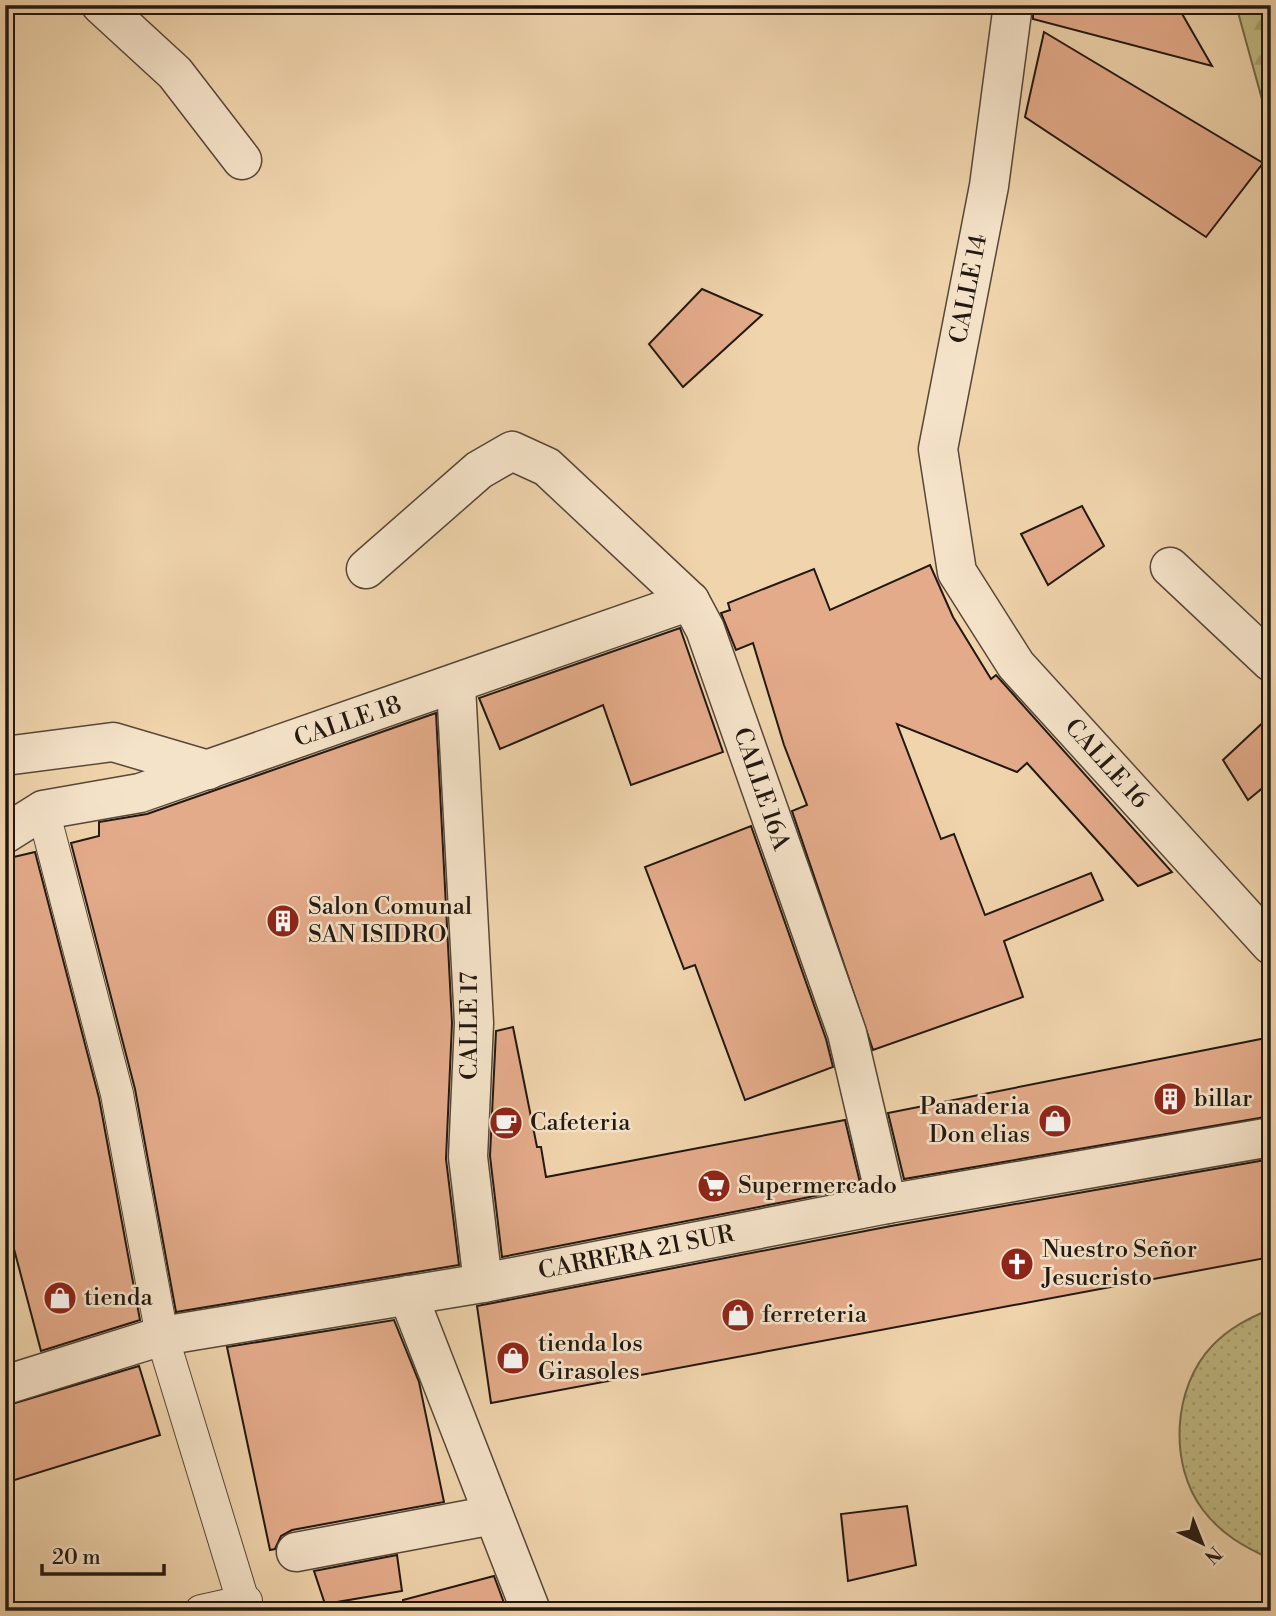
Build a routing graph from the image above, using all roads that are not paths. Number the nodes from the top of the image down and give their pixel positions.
1 (101, 5) edge
2 (1010, 5) edge
3 (242, 160) dead end
4 (1170, 567) dead end
5 (366, 569) dead end
6 (957, 572) joint
7 (690, 601) junction
8 (1271, 662) edge
9 (456, 685) junction
10 (5, 756) edge
11 (208, 770) junction
12 (43, 810) junction
13 (5, 834) edge
14 (1271, 945) edge
15 (1271, 1136) edge
16 (887, 1204) junction
17 (483, 1283) junction
18 (408, 1295) junction
19 (162, 1336) junction
20 (5, 1385) edge
21 (493, 1515) junction
22 (296, 1552) dead end
23 (246, 1606) edge
24 (201, 1611) edge
25 (531, 1611) edge

1 - 3 street
2 - 6 street, CALLE 14
4 - 8 street
5 - 7 street, CALLE 16A
6 - 14 street, CALLE 16
7 - 9 street, CALLE 18
7 - 16 street, CALLE 16A
9 - 11 street, CALLE 18
9 - 17 street, CALLE 17
10 - 11 street
11 - 12 street, CALLE 18
12 - 13 street, CALLE 18
12 - 19 street
15 - 16 street, CARRERA 21 SUR
16 - 17 street, CARRERA 21 SUR
17 - 18 street, CARRERA 21 SUR
18 - 19 street, CARRERA 21 SUR
18 - 21 street
19 - 20 street, CARRERA 21 SUR
19 - 23 street
21 - 22 street
21 - 25 street
23 - 24 street

